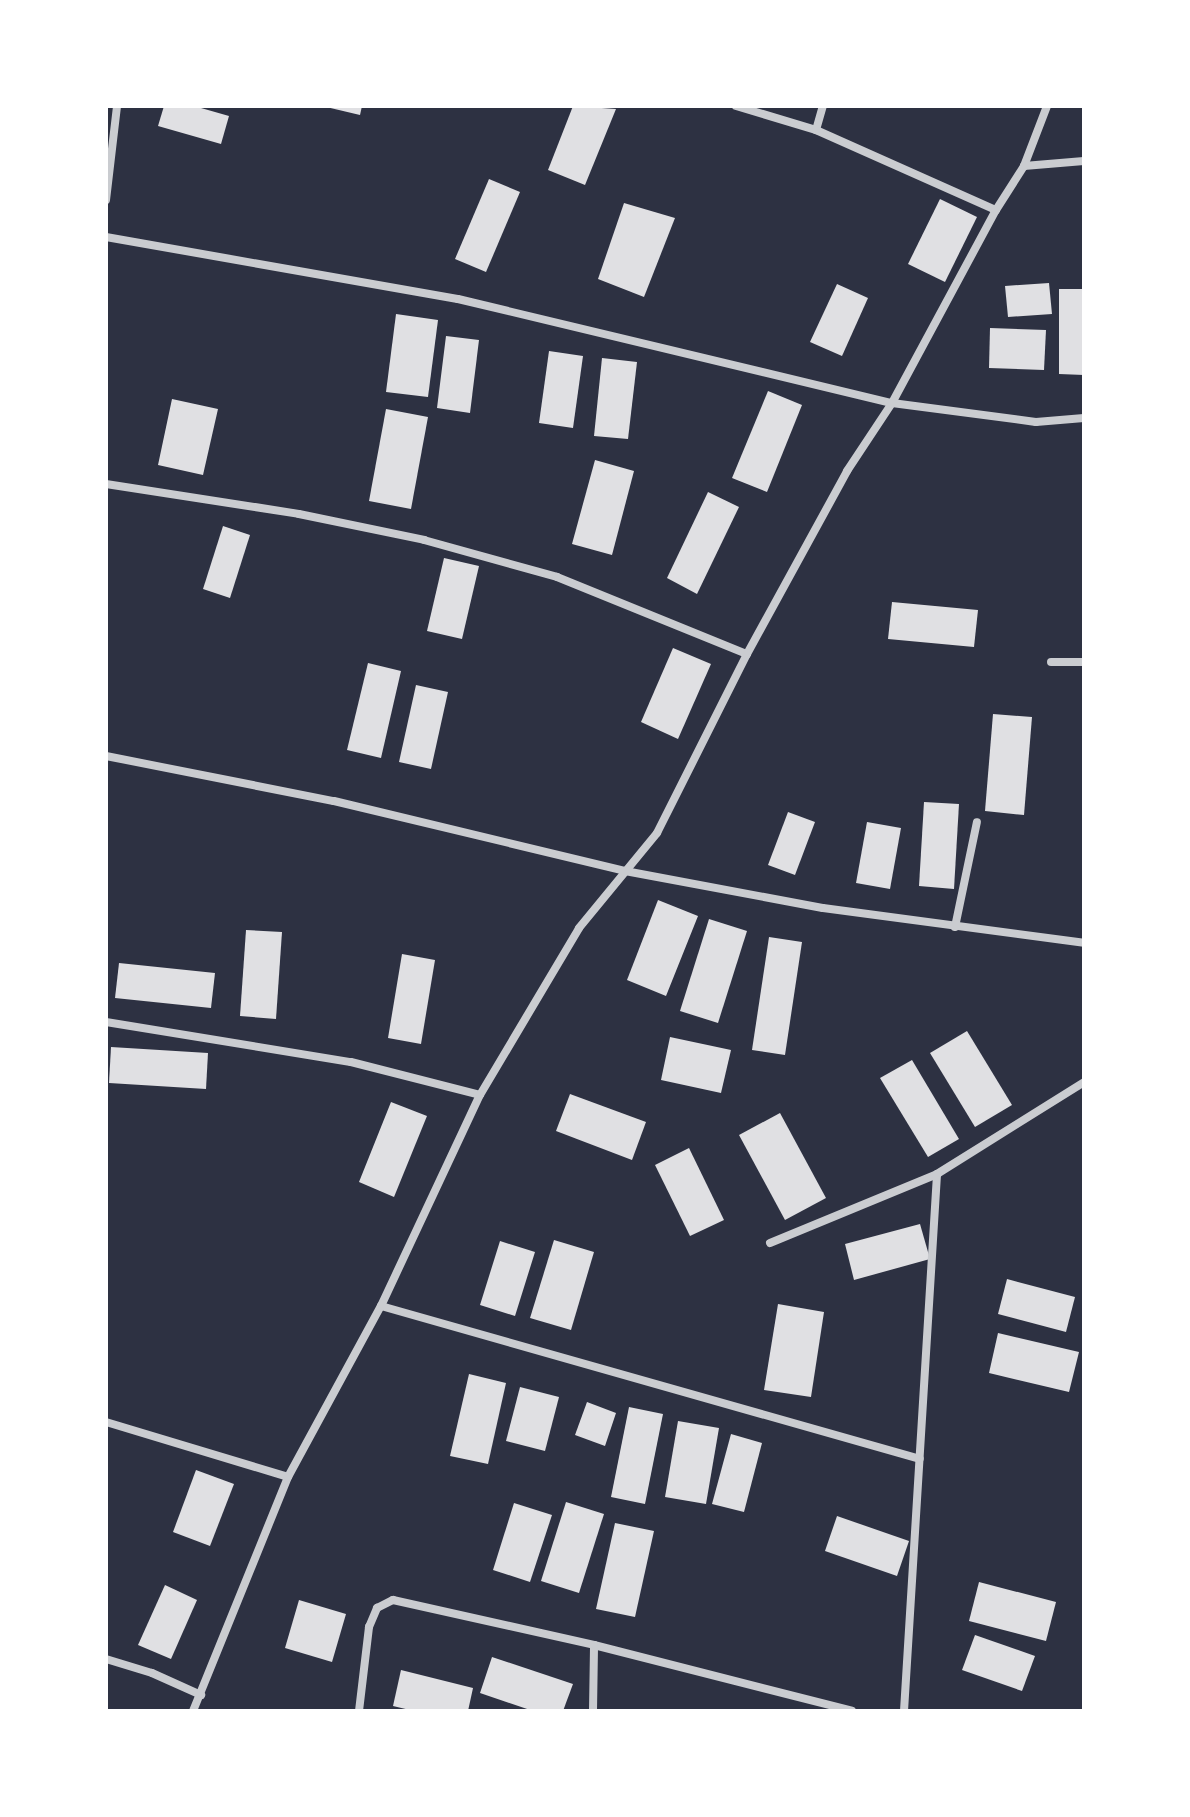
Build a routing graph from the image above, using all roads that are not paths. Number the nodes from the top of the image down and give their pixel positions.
1 (117, 106) edge
2 (736, 106) edge
3 (823, 106) edge
4 (1047, 106) edge
5 (816, 130) junction
6 (1084, 161) edge
7 (1024, 166) junction
8 (106, 200) edge
9 (996, 210) junction
10 (106, 237) edge
11 (892, 403) junction
12 (1084, 418) edge
13 (106, 484) edge
14 (747, 654) junction
15 (1051, 662) dead end
16 (1084, 662) edge
17 (106, 756) edge
18 (977, 822) dead end
19 (625, 871) junction
20 (955, 927) junction
21 (1084, 943) edge
22 (106, 1022) edge
23 (1084, 1082) edge
24 (480, 1095) junction
25 (937, 1174) junction
26 (770, 1243) dead end
27 (381, 1306) junction
28 (106, 1422) edge
29 (920, 1459) junction
30 (288, 1477) junction
31 (594, 1645) junction
32 (106, 1659) edge
33 (201, 1695) junction
34 (193, 1711) edge
35 (359, 1711) edge
36 (593, 1711) edge
37 (852, 1711) edge
38 (904, 1711) edge

1 - 8 street
2 - 5 street
3 - 5 street
4 - 7 street
5 - 9 street
6 - 7 street
7 - 9 street
9 - 11 street
10 - 11 street
11 - 12 street
11 - 14 street
13 - 14 street
14 - 19 street
15 - 16 street
17 - 19 street
18 - 20 street
19 - 20 street
19 - 24 street
20 - 21 street
22 - 24 street
23 - 25 street
24 - 27 street
25 - 26 street
25 - 29 street
27 - 29 street
27 - 30 street
28 - 30 street
29 - 38 street
30 - 33 street
31 - 35 street
31 - 36 street
31 - 37 street
32 - 33 street
33 - 34 street

